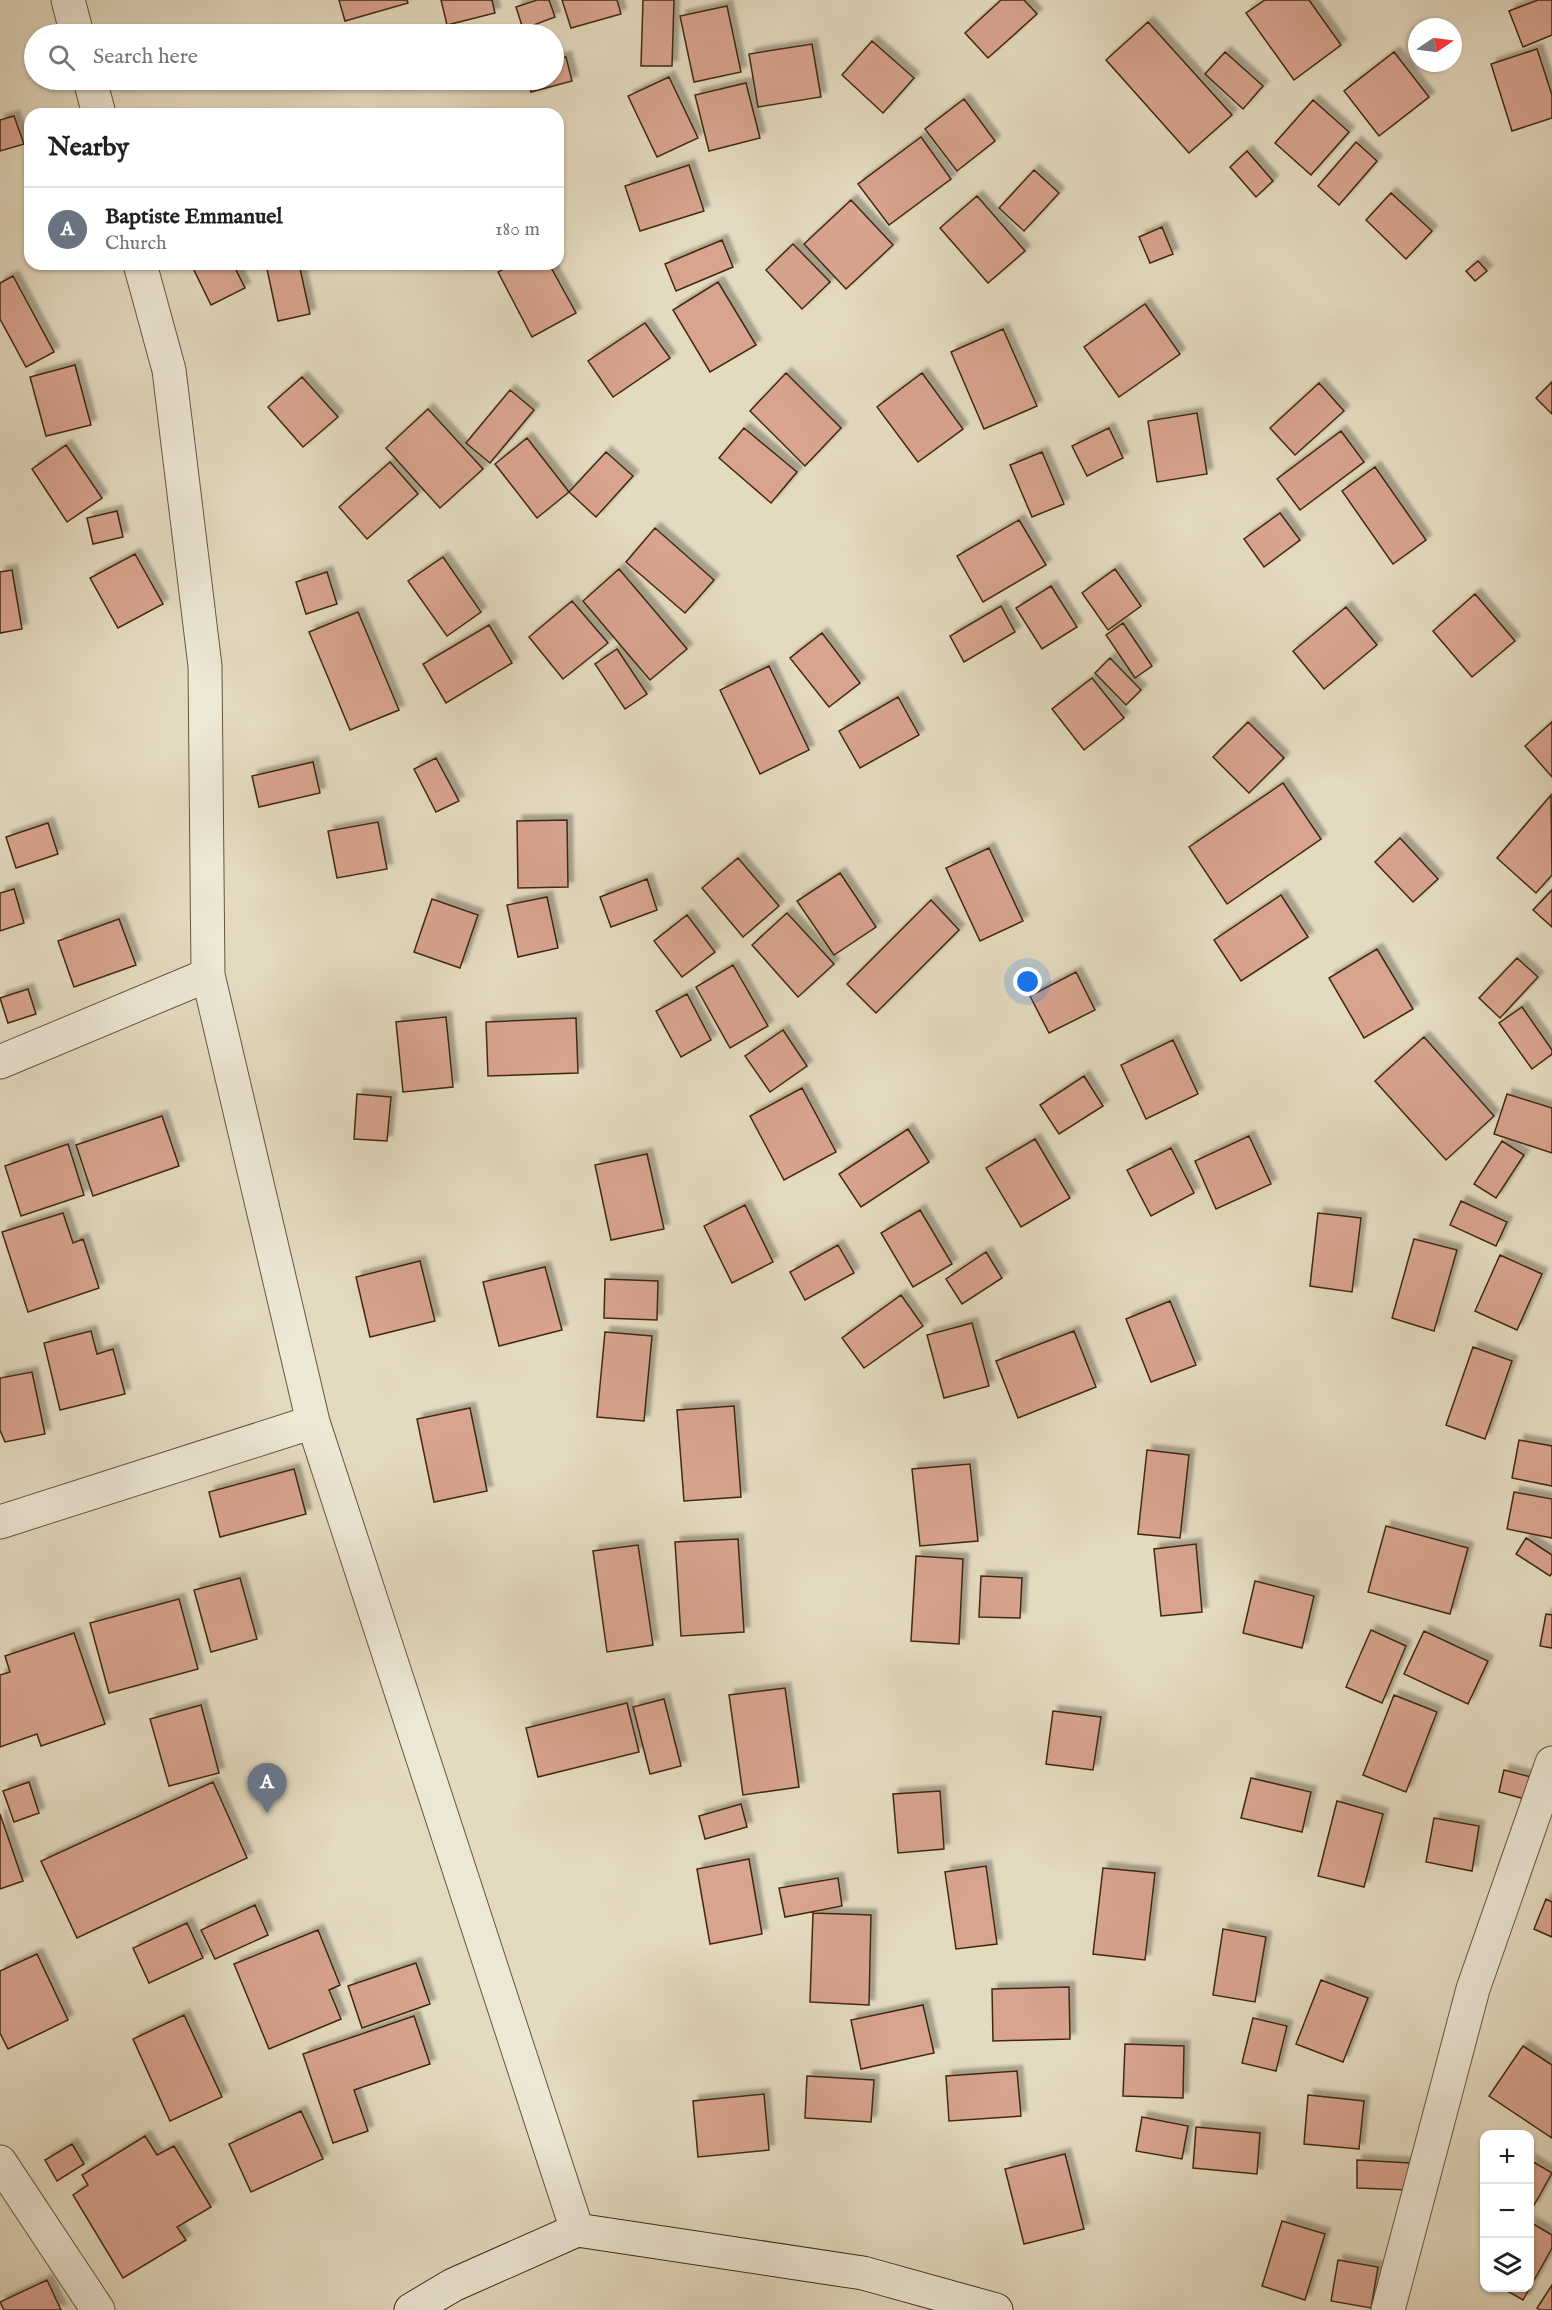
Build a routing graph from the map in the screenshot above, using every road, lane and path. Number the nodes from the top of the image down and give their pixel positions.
1 (68, 0) edge
2 (74, 24) edge
3 (93, 90) edge
4 (97, 108) edge
5 (142, 270) edge
6 (208, 975) junction
7 (0, 1062) edge
8 (313, 1422) junction
9 (0, 1522) edge
10 (1552, 1764) edge
11 (0, 2162) edge
12 (577, 2230) junction
13 (98, 2310) edge
14 (411, 2310) edge
15 (996, 2310) edge
16 (1388, 2310) edge

1 - 2 street
3 - 4 street
5 - 6 street
6 - 7 street
6 - 8 street
8 - 9 street
8 - 12 street
10 - 16 street
11 - 13 street
12 - 14 street
12 - 15 street

